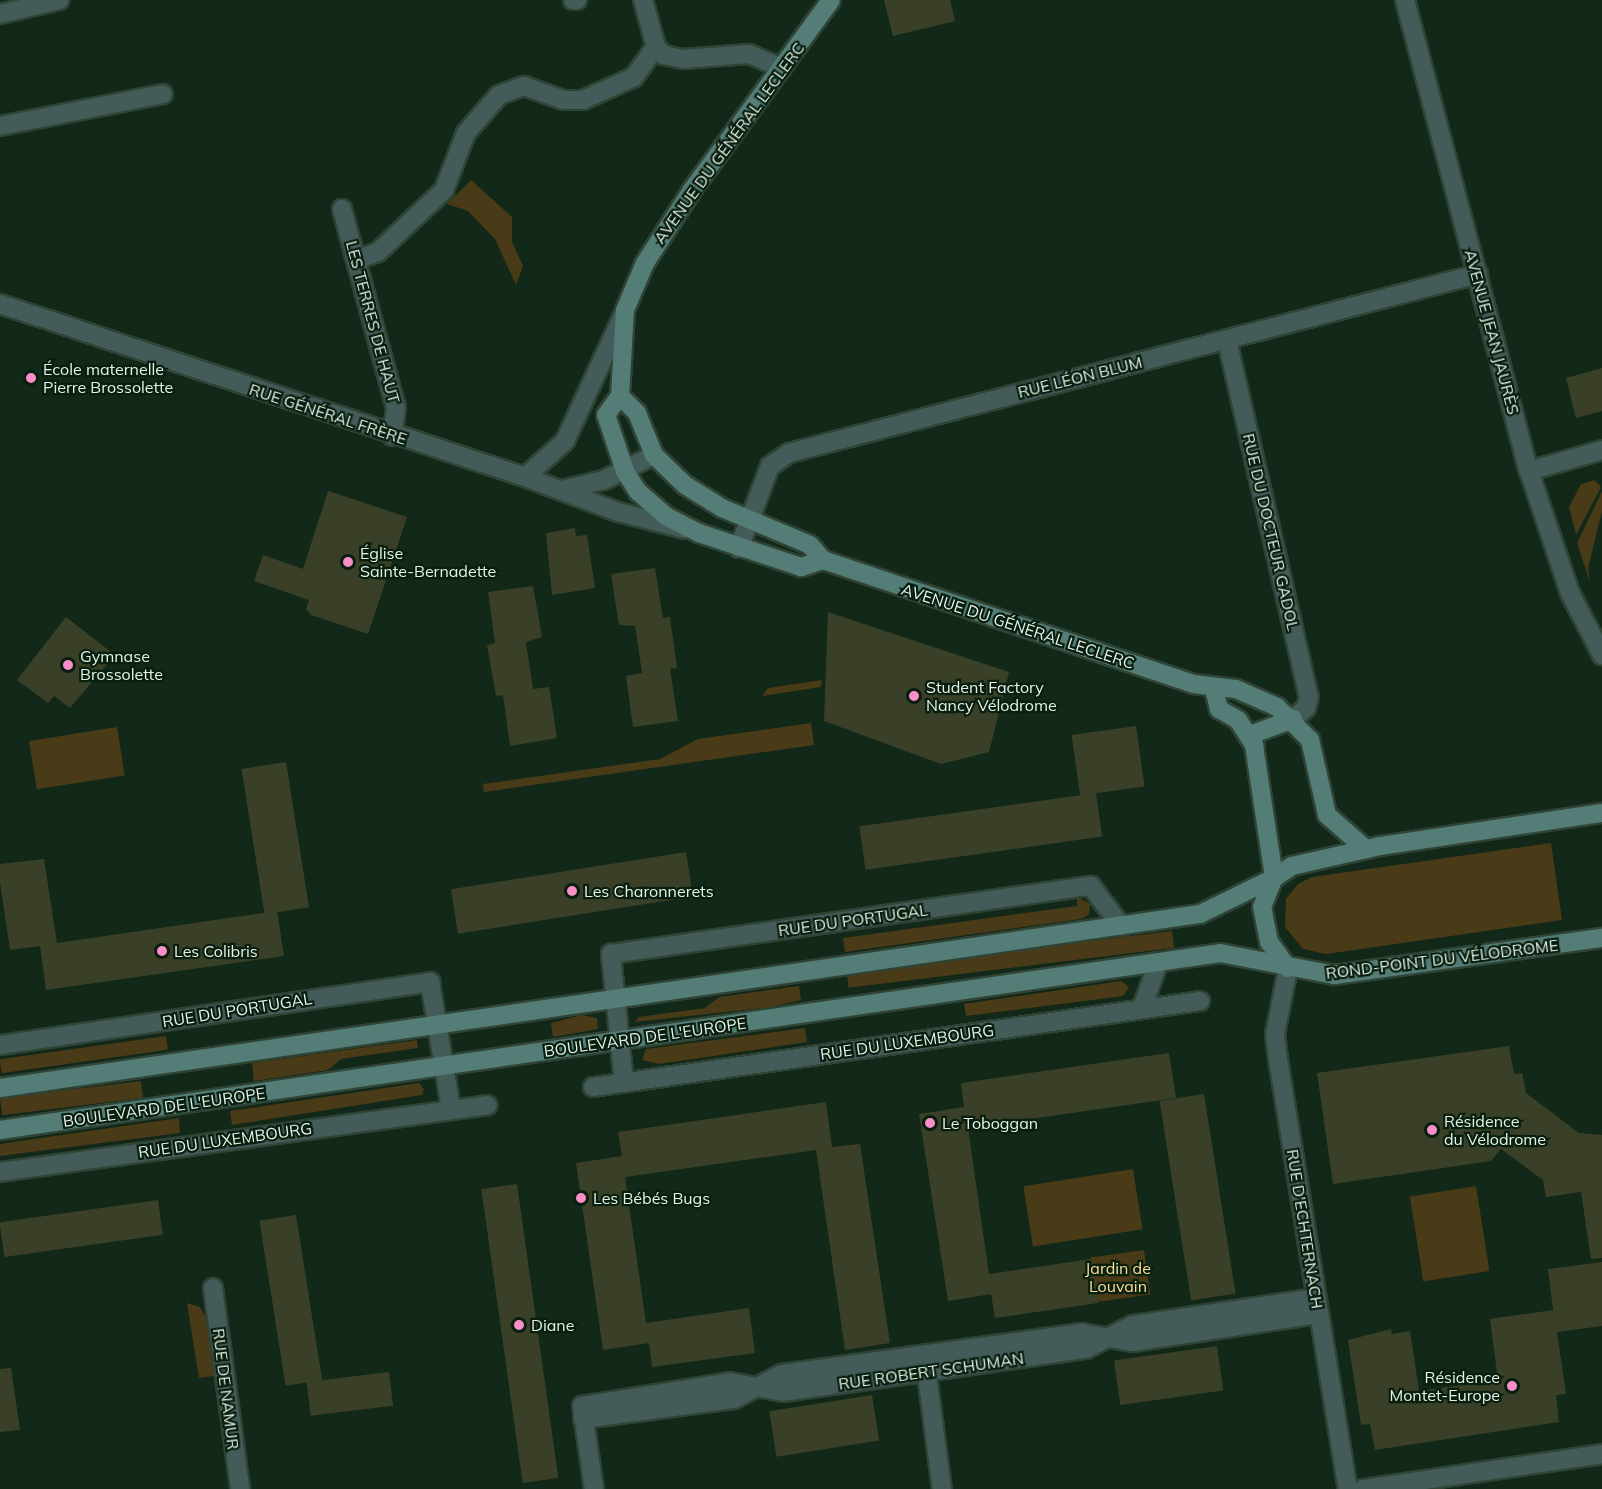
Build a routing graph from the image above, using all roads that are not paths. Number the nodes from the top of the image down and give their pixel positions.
1 (58, 0) edge
2 (643, 0) edge
3 (831, 0) edge
4 (1405, 0) edge
5 (0, 14) edge
6 (656, 47) junction
7 (782, 68) junction
8 (163, 94) dead end
9 (0, 126) edge
10 (342, 209) dead end
11 (356, 260) junction
12 (1478, 274) junction
13 (0, 304) edge
14 (625, 310) junction
15 (1227, 340) junction
16 (620, 396) junction
17 (392, 436) junction
18 (1602, 450) edge
19 (654, 455) junction
20 (625, 471) junction
21 (1529, 471) junction
22 (525, 477) junction
23 (562, 490) junction
24 (748, 520) junction
25 (699, 532) junction
26 (739, 548) junction
27 (823, 560) junction
28 (1602, 655) edge
29 (1214, 689) junction
30 (1293, 719) junction
31 (1250, 735) junction
32 (1602, 813) edge
33 (1366, 849) junction
34 (1274, 878) junction
35 (1121, 926) junction
36 (1602, 938) edge
37 (1158, 963) junction
38 (1288, 968) junction
39 (616, 998) junction
40 (1200, 1001) dead end
41 (1142, 1008) junction
42 (438, 1025) junction
43 (619, 1040) junction
44 (0, 1045) edge
45 (445, 1066) junction
46 (624, 1083) junction
47 (0, 1088) edge
48 (593, 1088) dead end
49 (487, 1105) dead end
50 (450, 1109) junction
51 (0, 1130) edge
52 (0, 1172) edge
53 (213, 1288) dead end
54 (1317, 1306) junction
55 (925, 1363) junction
56 (1602, 1454) edge
57 (1387, 1487) edge
58 (240, 1489) edge
59 (594, 1489) edge
60 (942, 1489) edge
61 (1348, 1489) edge
62 (1363, 1489) edge

1 - 5 street
2 - 6 street
3 - 7 main road, AVENUE DU GÉNÉRAL LECLERC
4 - 12 street, AVENUE JEAN JAURÈS
6 - 7 street
6 - 11 street
7 - 14 main road, AVENUE DU GÉNÉRAL LECLERC
8 - 9 street
10 - 11 street, LES TERRES DE HAUT
11 - 17 street, LES TERRES DE HAUT
12 - 15 street, RUE LÉON BLUM
12 - 21 street, AVENUE JEAN JAURÈS
13 - 17 street, RUE GÉNÉRAL FRÈRE
14 - 16 main road, AVENUE DU GÉNÉRAL LECLERC
14 - 22 street
15 - 24 street, RUE LÉON BLUM
15 - 30 street, RUE DU DOCTEUR GADOL
16 - 19 main road, AVENUE DU GÉNÉRAL LECLERC
16 - 20 main road, AVENUE DU GÉNÉRAL LECLERC
17 - 22 street, RUE GÉNÉRAL FRÈRE
18 - 21 street
19 - 20 street
19 - 24 main road, AVENUE DU GÉNÉRAL LECLERC
20 - 23 street
20 - 25 main road, AVENUE DU GÉNÉRAL LECLERC
21 - 28 street, AVENUE JEAN JAURÈS
22 - 23 street, RUE GÉNÉRAL FRÈRE
23 - 25 street, RUE GÉNÉRAL FRÈRE
24 - 26 street, RUE LÉON BLUM
24 - 27 main road, AVENUE DU GÉNÉRAL LECLERC
25 - 26 main road, AVENUE DU GÉNÉRAL LECLERC
26 - 27 main road, AVENUE DU GÉNÉRAL LECLERC
27 - 29 main road, AVENUE DU GÉNÉRAL LECLERC
29 - 30 main road, AVENUE DU GÉNÉRAL LECLERC
29 - 31 main road
30 - 31 main road
30 - 33 main road, AVENUE DU GÉNÉRAL LECLERC
31 - 34 main road
32 - 33 main road
33 - 34 main road
34 - 35 main road
34 - 38 main road
35 - 39 main road
35 - 39 street, RUE DU PORTUGAL
36 - 38 main road, ROND-POINT DU VÉLODROME
37 - 38 main road, BOULEVARD DE L'EUROPE
37 - 41 street
37 - 43 main road, BOULEVARD DE L'EUROPE
38 - 54 street, RUE D'ECHTERNACH
39 - 42 main road
39 - 43 street
40 - 41 street, RUE DU LUXEMBOURG
41 - 46 street, RUE DU LUXEMBOURG
42 - 44 street, RUE DU PORTUGAL
42 - 45 street
42 - 47 main road
43 - 45 main road, BOULEVARD DE L'EUROPE
43 - 46 street
45 - 50 street
45 - 51 main road, BOULEVARD DE L'EUROPE
46 - 48 street, RUE DU LUXEMBOURG
49 - 50 street, RUE DU LUXEMBOURG
50 - 52 street, RUE DU LUXEMBOURG
53 - 58 street, RUE DE NAMUR
54 - 55 street, RUE ROBERT SCHUMAN
54 - 61 street, RUE D'ECHTERNACH
55 - 59 street, RUE ROBERT SCHUMAN
55 - 60 street
56 - 57 street
57 - 62 street

